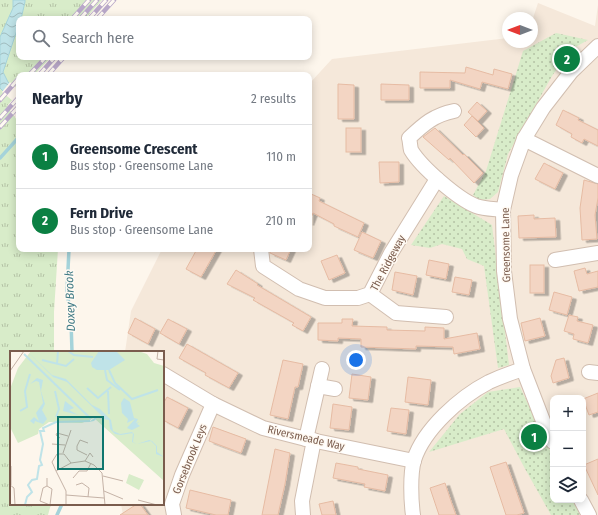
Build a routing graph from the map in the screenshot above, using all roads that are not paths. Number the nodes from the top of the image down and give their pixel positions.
1 (598, 46) edge
2 (454, 111) dead end
3 (524, 139) junction
4 (598, 176) edge
5 (437, 179) junction
6 (503, 210) junction
7 (261, 252) edge
8 (598, 253) edge
9 (555, 260) dead end
10 (370, 294) junction
11 (446, 318) dead end
12 (322, 369) dead end
13 (523, 369) junction
14 (164, 375) edge
15 (318, 386) junction
16 (335, 389) dead end
17 (213, 404) junction
18 (550, 436) edge
19 (310, 440) junction
20 (414, 461) junction
21 (583, 503) edge
22 (174, 515) edge
23 (303, 515) edge
24 (413, 515) edge
25 (589, 515) edge

1 - 3 street, Greensome Lane
2 - 5 street
3 - 4 street
3 - 6 street, Greensome Lane
5 - 6 street
5 - 10 street, The Ridgeway
6 - 13 street, Greensome Lane
7 - 10 street, The Ridgeway
8 - 9 street
10 - 11 street
12 - 15 street
13 - 18 street, Greensome Lane
13 - 20 street
14 - 17 street, Riversmeade Way
15 - 16 street
15 - 19 street
17 - 19 street, Riversmeade Way
17 - 22 street, Gorsebrook Leys
19 - 20 street, Riversmeade Way
19 - 23 street
20 - 24 street
21 - 25 street

